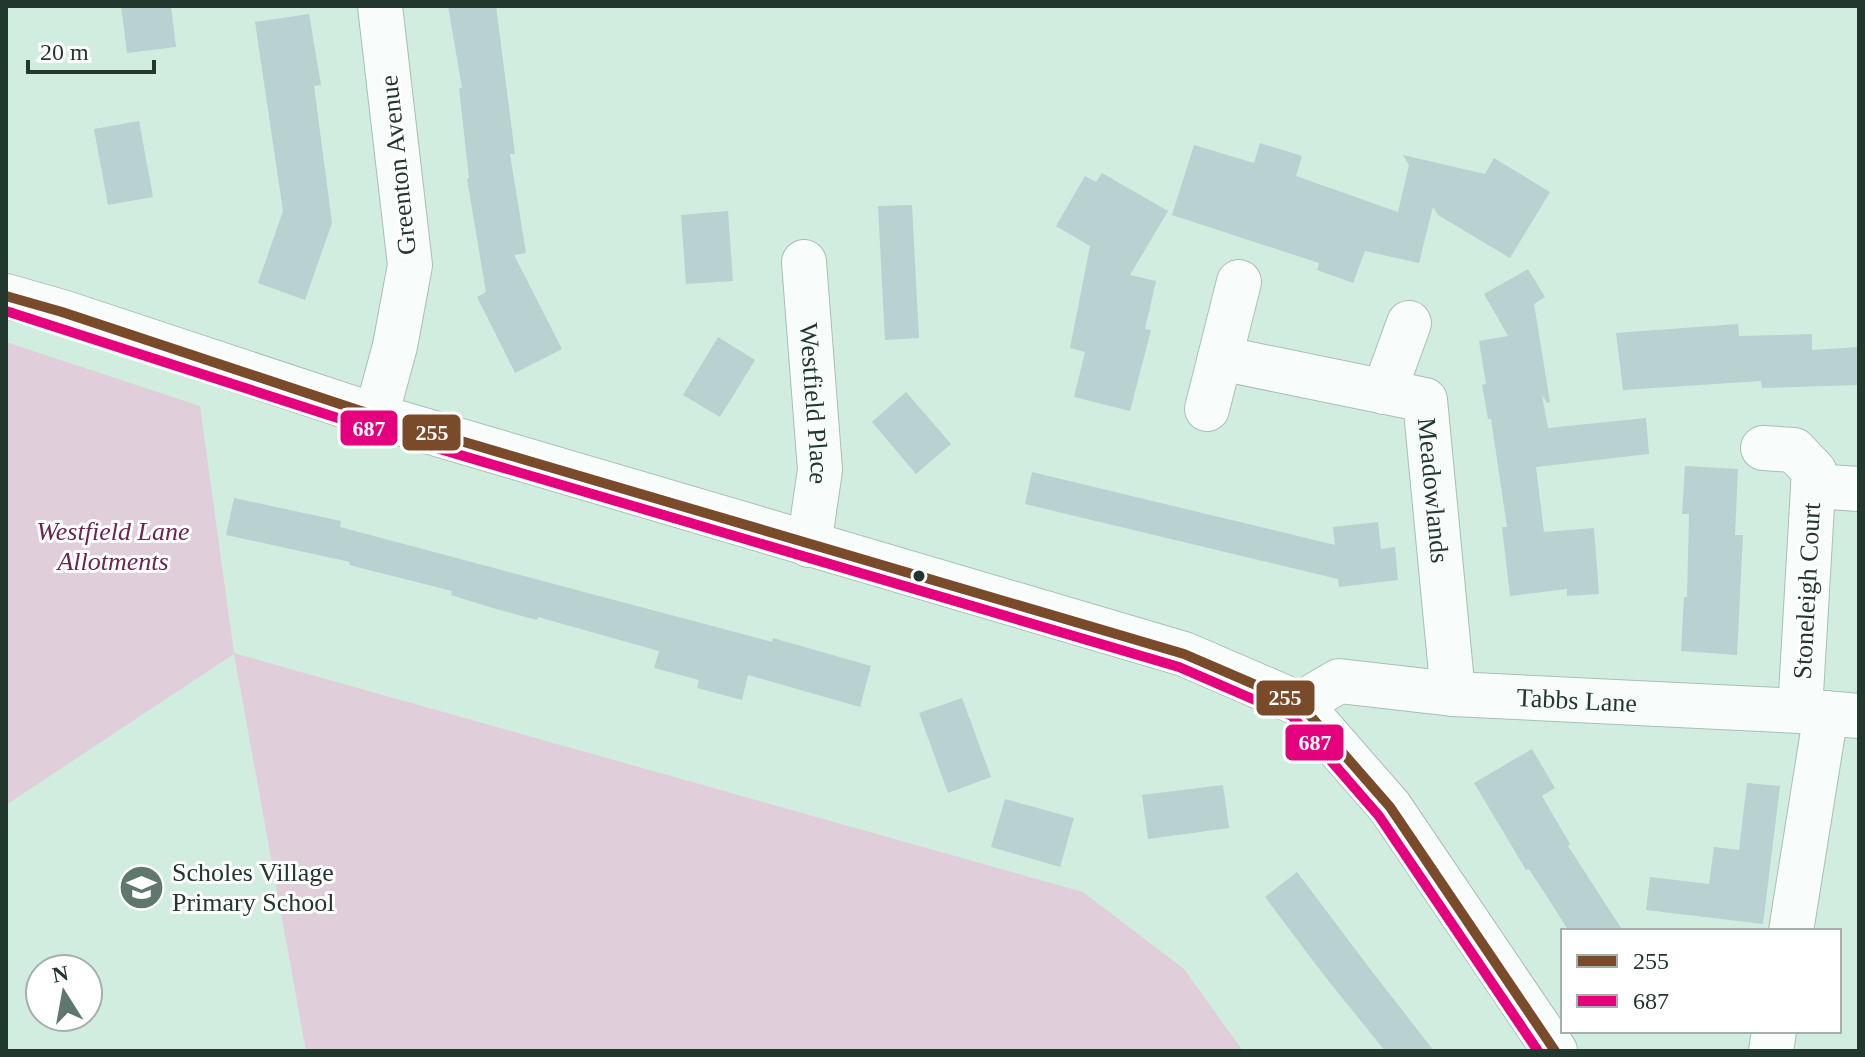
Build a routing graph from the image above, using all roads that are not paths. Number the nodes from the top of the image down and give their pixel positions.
1 (380, 6) edge
2 (804, 262) dead end
3 (1239, 282) dead end
4 (6, 296) edge
5 (1409, 323) dead end
6 (1220, 358) junction
7 (1384, 392) junction
8 (1207, 409) dead end
9 (376, 416) junction
10 (1763, 448) dead end
11 (1813, 478) junction
12 (1859, 489) edge
13 (809, 545) junction
14 (1453, 694) junction
15 (1300, 704) junction
16 (1829, 713) edge
17 (1791, 929) edge
18 (1555, 1051) edge

1 - 9 street, Greenton Avenue
2 - 13 street, Westfield Place
3 - 6 street
4 - 9 street
5 - 7 street
6 - 7 street, Meadowlands
6 - 8 street
7 - 14 street, Meadowlands
9 - 13 street
10 - 11 street
11 - 12 street
11 - 16 street, Stoneleigh Court
13 - 15 street
14 - 15 street, Tabbs Lane
14 - 16 street, Tabbs Lane
15 - 18 street
16 - 17 street, Stoneleigh Court

